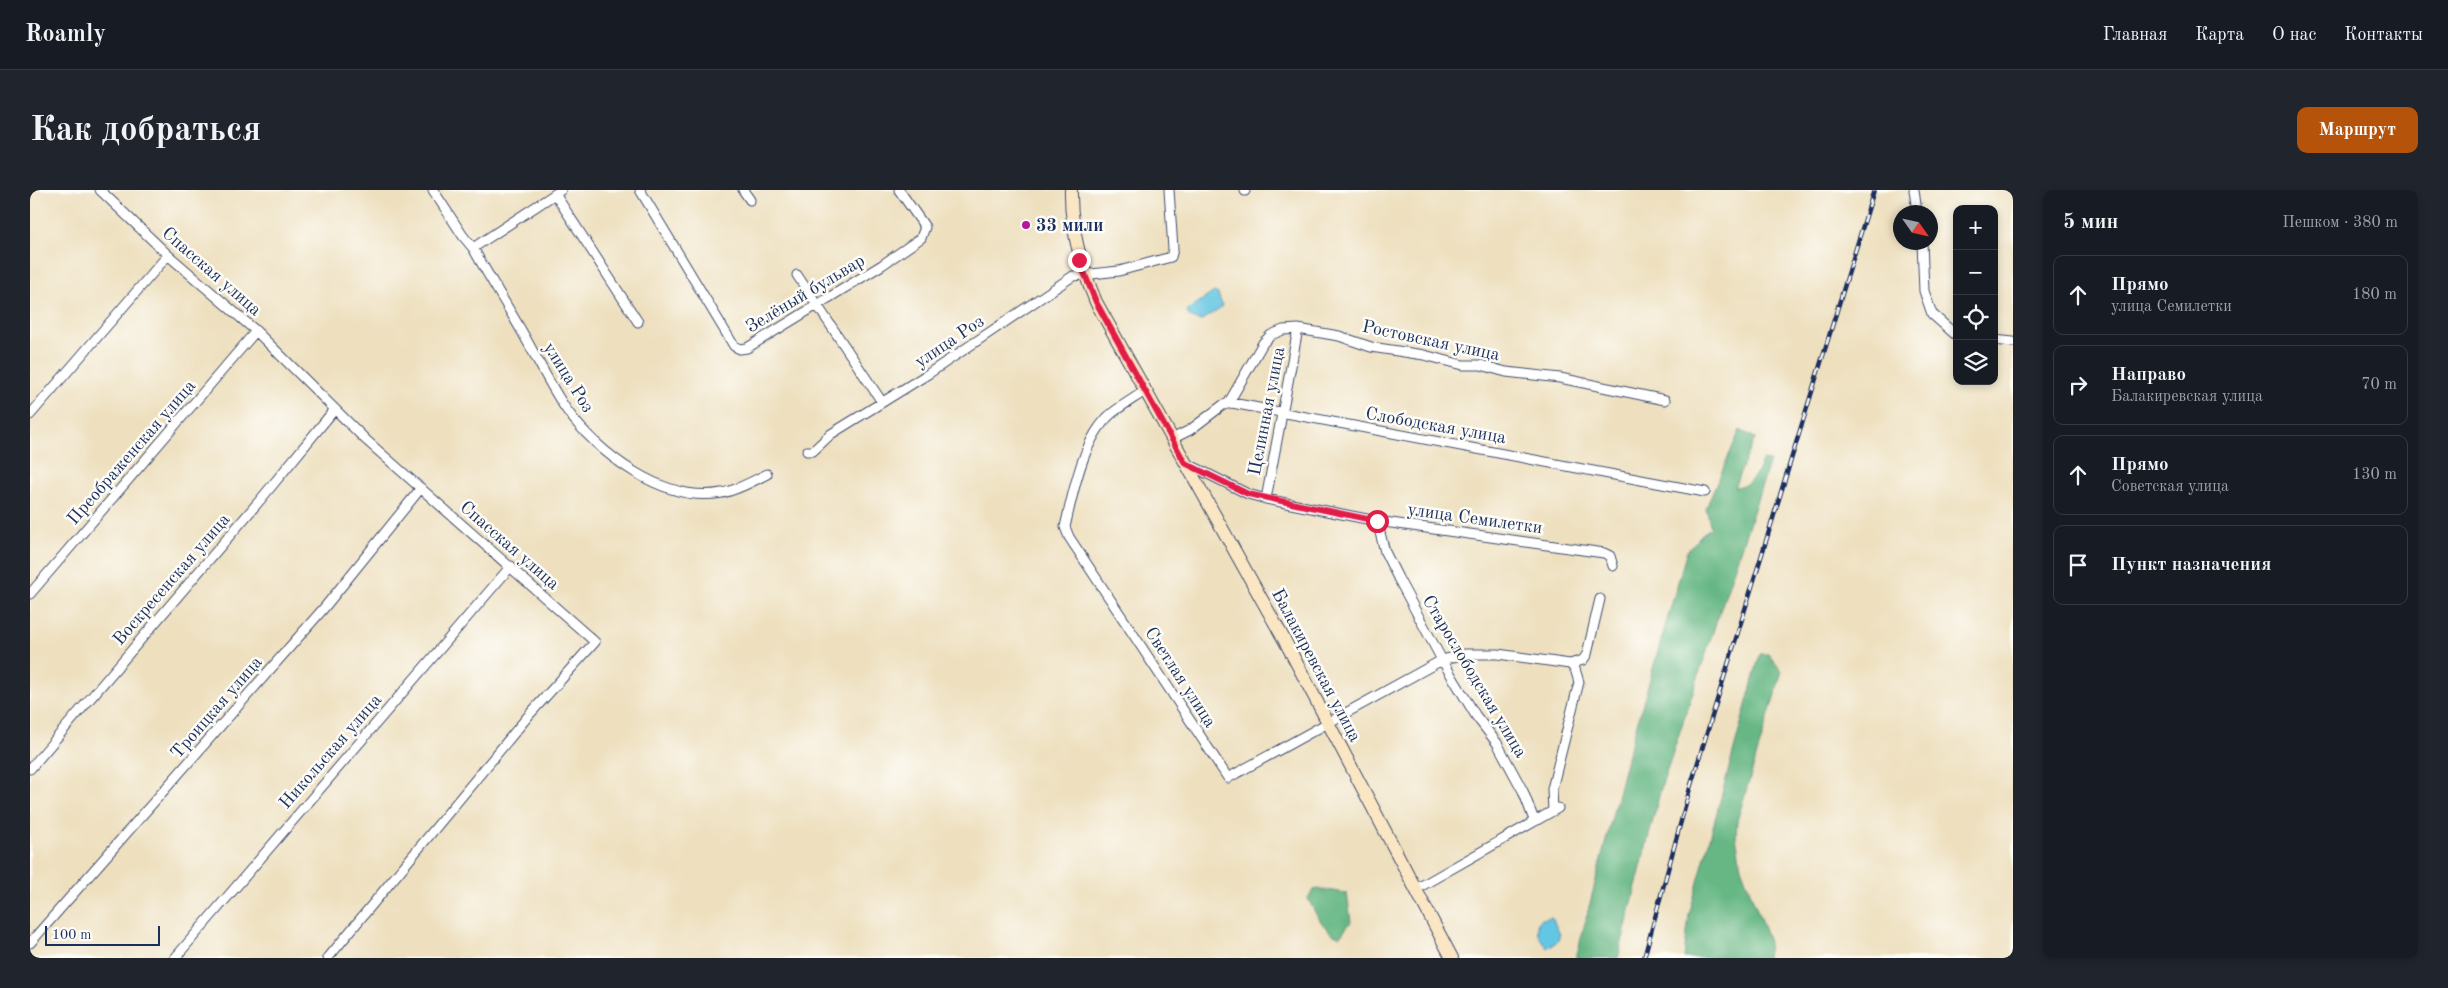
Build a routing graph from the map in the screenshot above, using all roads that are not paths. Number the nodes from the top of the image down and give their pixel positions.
1 (100, 190) edge
2 (433, 190) edge
3 (640, 190) edge
4 (743, 190) edge
5 (899, 190) edge
6 (1071, 190) edge
7 (1169, 190) edge
8 (1914, 190) edge
9 (558, 192) edge
10 (750, 200) dead end
11 (1916, 205) edge
12 (473, 248) junction
13 (1922, 250) edge
14 (168, 255) junction
15 (797, 275) dead end
16 (1084, 275) junction
17 (817, 305) junction
18 (638, 322) dead end
19 (1298, 329) junction
20 (256, 331) junction
21 (1953, 333) edge
22 (1998, 340) edge
23 (2013, 342) edge
24 (1146, 390) junction
25 (1665, 400) dead end
26 (882, 402) junction
27 (1228, 404) junction
28 (335, 409) junction
29 (1282, 413) junction
30 (30, 416) edge
31 (1172, 439) junction
32 (807, 452) dead end
33 (1185, 463) junction
34 (767, 474) dead end
35 (421, 488) junction
36 (1704, 492) dead end
37 (1266, 499) junction
38 (1377, 521) junction
39 (511, 566) junction
40 (1613, 566) dead end
41 (30, 594) edge
42 (1600, 599) dead end
43 (1442, 660) junction
44 (1570, 664) junction
45 (1329, 722) junction
46 (30, 769) edge
47 (1534, 820) junction
48 (1416, 889) junction
49 (30, 943) edge
50 (175, 958) edge
51 (328, 958) edge
52 (1452, 958) edge

1 - 14 street, Спасская улица
2 - 12 street, улица Роз
3 - 17 street, Зелёный бульвар
4 - 10 street
5 - 17 street, Зелёный бульвар
6 - 16 street, Балакиревская улица
7 - 16 street, улица Роз
8 - 11 street
9 - 12 street
9 - 18 street
12 - 34 street, улица Роз
13 - 21 street
14 - 20 street, Спасская улица
14 - 30 street
15 - 17 street
16 - 24 street, Балакиревская улица
16 - 26 street, улица Роз
17 - 26 street
19 - 25 street, Ростовская улица
19 - 27 street, Ростовская улица
19 - 29 street, Целинная улица
20 - 28 street, Спасская улица
20 - 41 street, Преображенская улица
22 - 23 street
24 - 31 street, Балакиревская улица
24 - 45 street, Светлая улица
26 - 32 street, улица Роз
27 - 29 street, Слободская улица
27 - 31 street
28 - 35 street, Спасская улица
28 - 46 street, Воскресенская улица
29 - 36 street, Слободская улица
29 - 37 street, Целинная улица
31 - 33 street, Балакиревская улица
33 - 37 street, улица Семилетки
33 - 45 street, Балакиревская улица
35 - 39 street, Спасская улица
35 - 49 street, Троицкая улица
37 - 38 street, улица Семилетки
38 - 40 street, улица Семилетки
38 - 43 street, Старослободская улица
39 - 50 street, Никольская улица
39 - 51 street, Спасская улица
42 - 44 street
43 - 44 street, Светлая улица
43 - 45 street, Светлая улица
43 - 47 street, Старослободская улица
44 - 47 street
45 - 48 street, Балакиревская улица
47 - 48 street
48 - 52 street, Балакиревская улица

